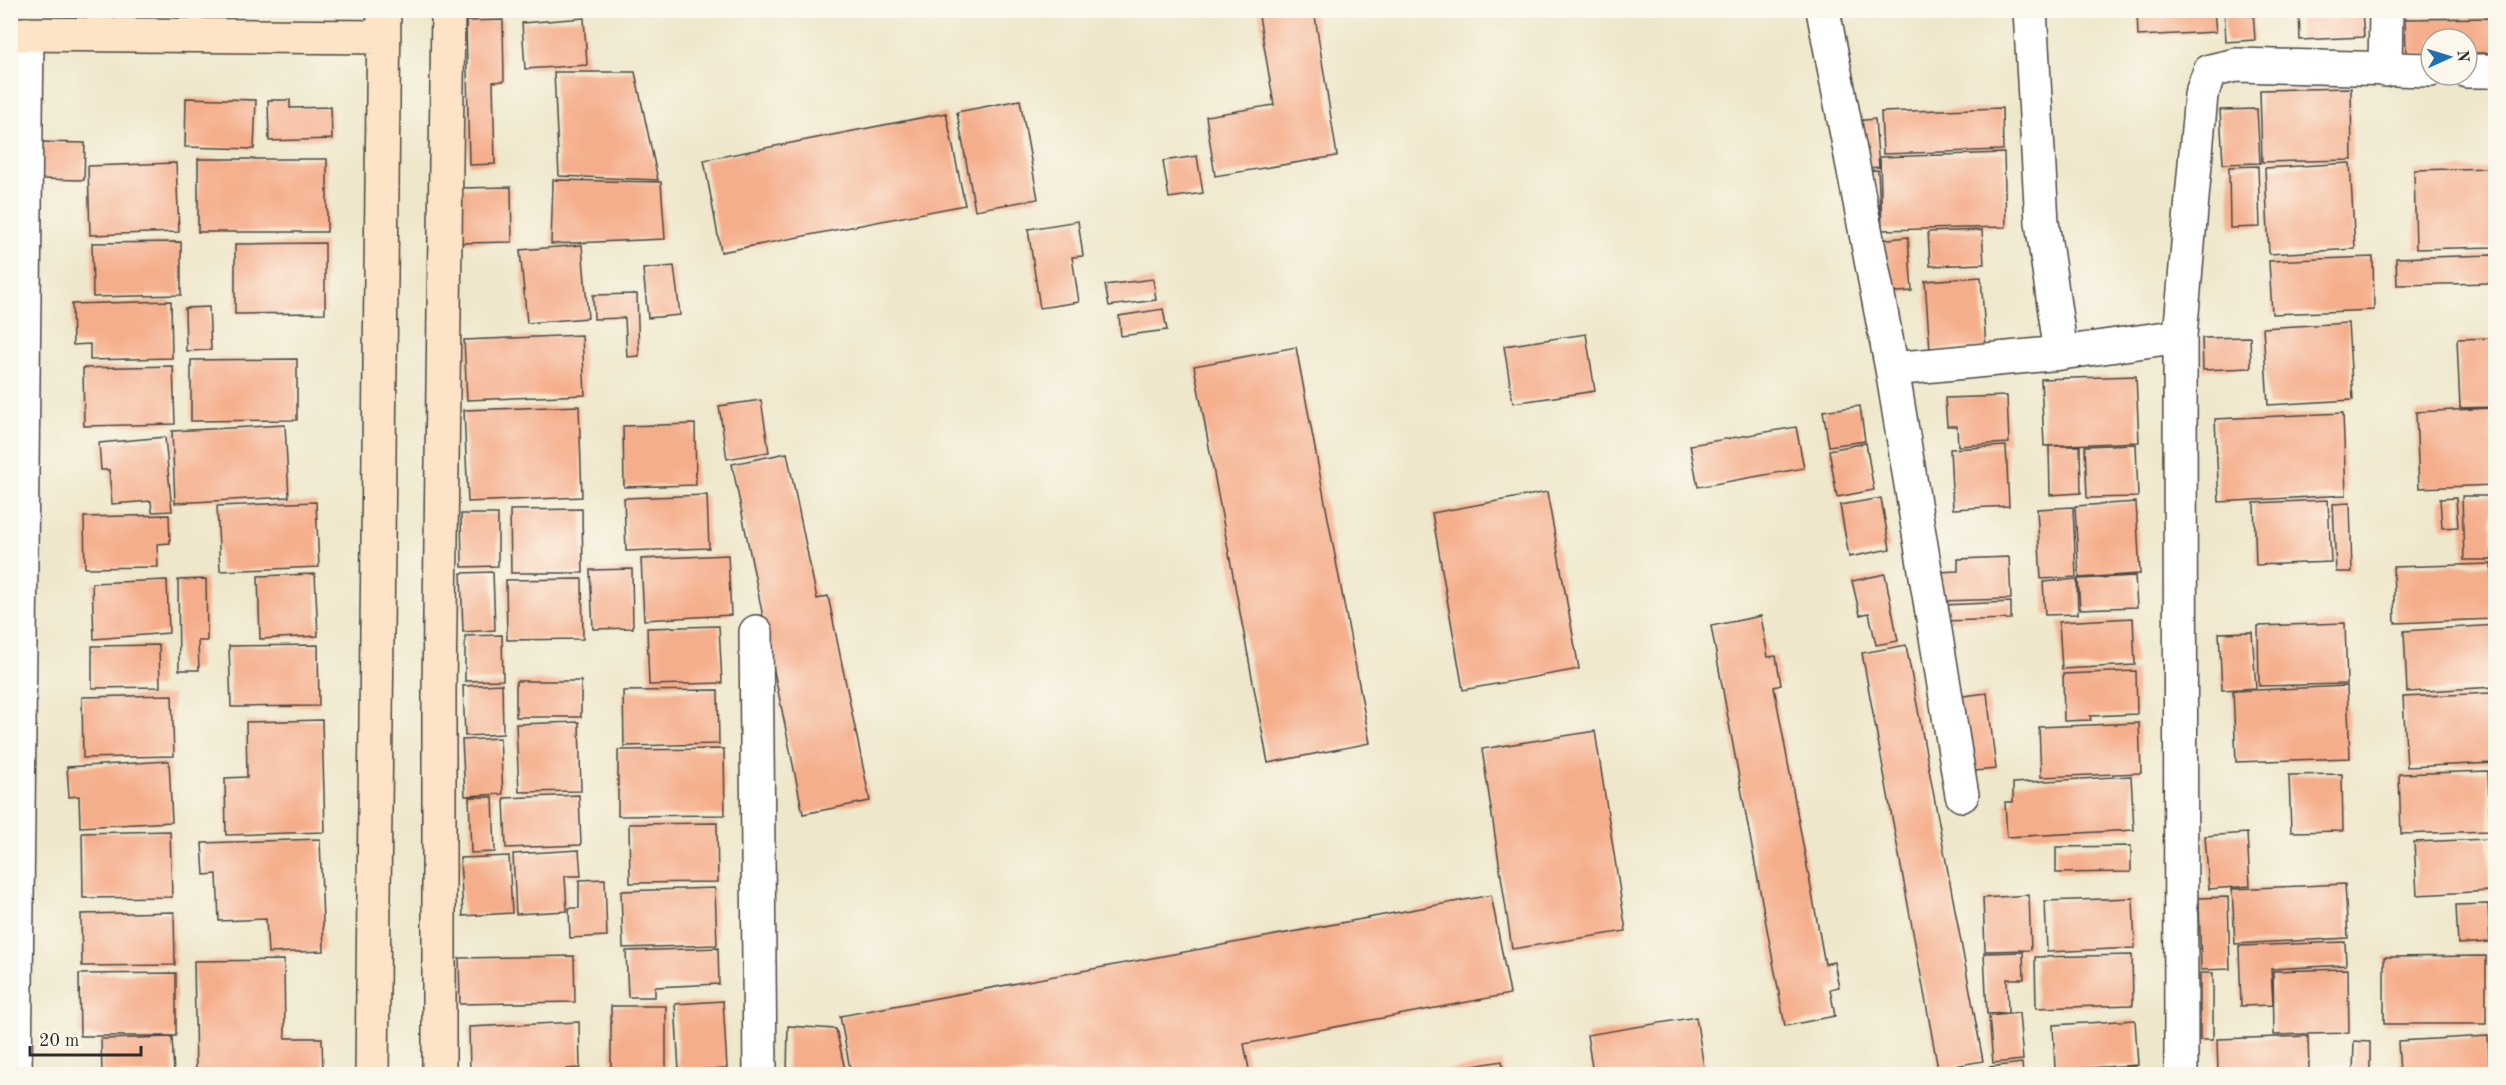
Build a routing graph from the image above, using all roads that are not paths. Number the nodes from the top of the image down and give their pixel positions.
1 (448, 10) edge
2 (1823, 10) edge
3 (2030, 10) edge
4 (2386, 10) edge
5 (384, 24) edge
6 (19, 34) edge
7 (2385, 70) junction
8 (2419, 70) edge
9 (2479, 71) edge
10 (2496, 71) edge
11 (2180, 336) junction
12 (2061, 353) junction
13 (1892, 369) junction
14 (756, 632) dead end
15 (1962, 795) dead end
16 (15, 1074) edge
17 (372, 1074) edge
18 (439, 1074) edge
19 (760, 1074) edge
20 (2181, 1074) edge

1 - 18 main road
2 - 13 street
3 - 12 street
4 - 7 street
5 - 6 main road
5 - 17 main road
6 - 16 street
7 - 8 street
7 - 11 street
9 - 10 street
11 - 12 street
11 - 20 street
12 - 13 street
13 - 15 street
14 - 19 street

